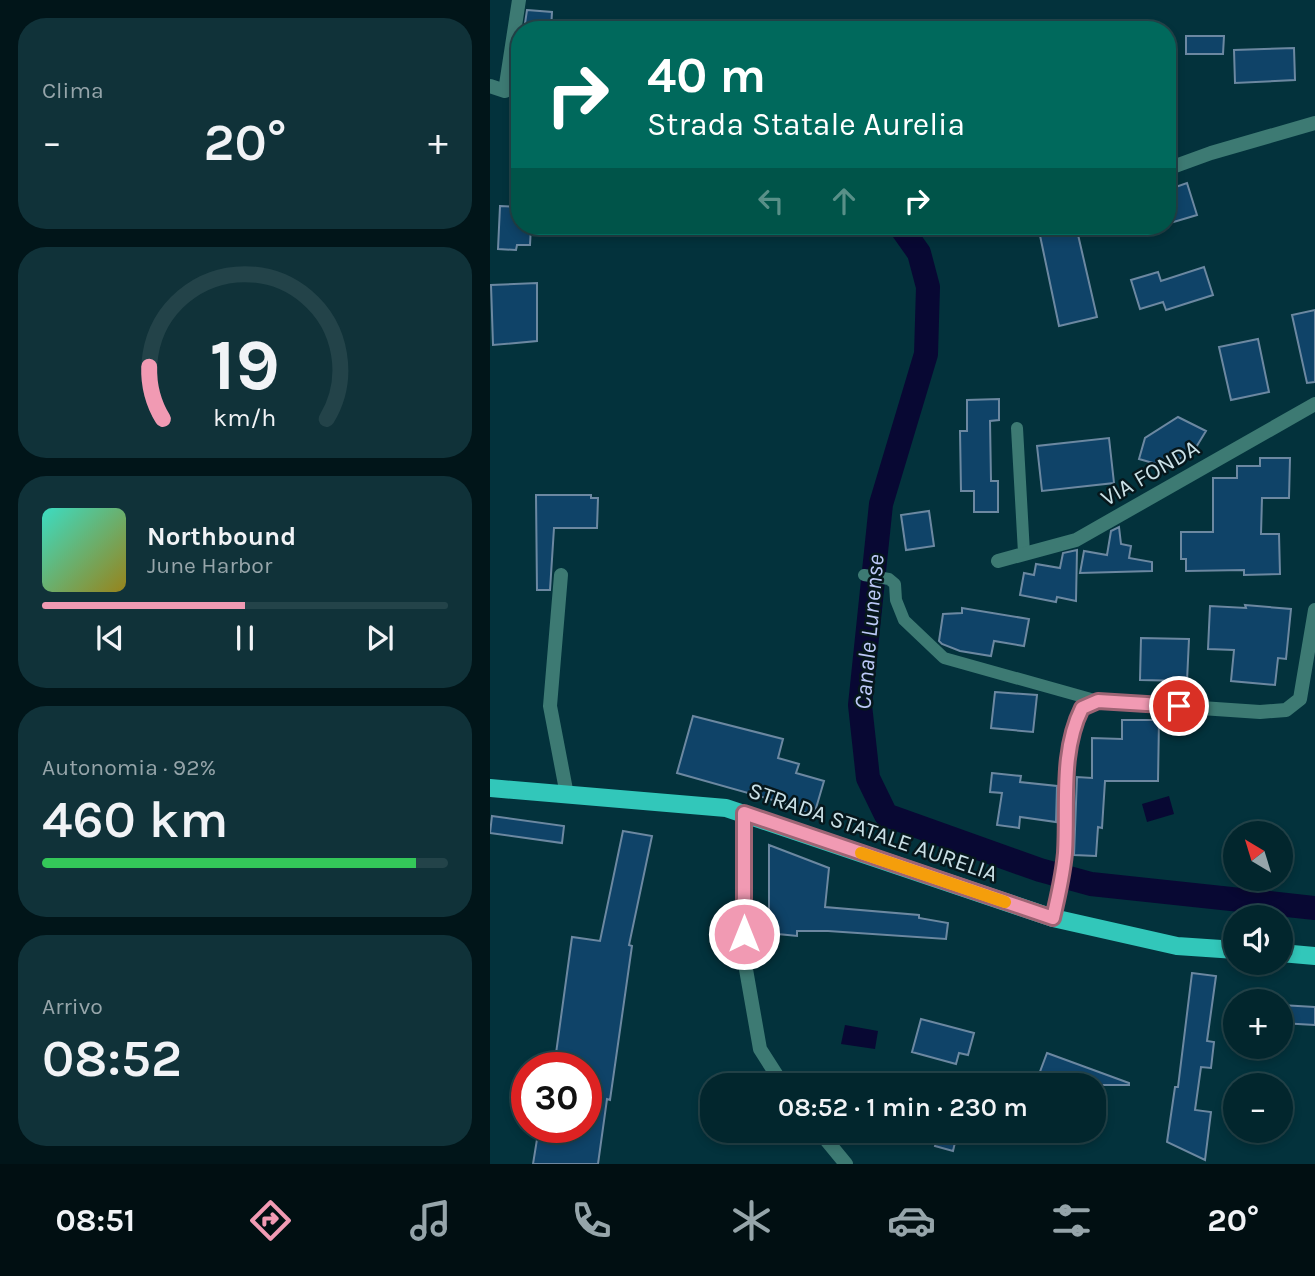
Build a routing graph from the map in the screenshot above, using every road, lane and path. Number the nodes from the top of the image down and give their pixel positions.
1 (519, 0) edge
2 (516, 21) edge
3 (511, 53) edge
4 (490, 86) edge
5 (1315, 123) edge
6 (1176, 166) edge
7 (1315, 404) edge
8 (1017, 428) dead end
9 (1024, 553) junction
10 (998, 561) dead end
11 (561, 575) dead end
12 (864, 575) dead end
13 (1315, 610) edge
14 (1098, 701) junction
15 (490, 788) edge
16 (567, 795) junction
17 (744, 813) junction
18 (1053, 918) junction
19 (1223, 949) edge
20 (1293, 954) edge
21 (1315, 956) edge
22 (775, 1073) edge
23 (829, 1143) edge
24 (846, 1164) edge

1 - 2 street
3 - 4 street
5 - 6 street
7 - 9 street, VIA FONDA
8 - 9 lane
9 - 10 street, VIA FONDA
11 - 16 street
12 - 14 lane
13 - 14 street
14 - 18 street
15 - 16 main road, STRADA STATALE AURELIA
16 - 17 main road, STRADA STATALE AURELIA
17 - 18 main road, STRADA STATALE AURELIA
17 - 22 street
18 - 19 main road, STRADA STATALE AURELIA
20 - 21 main road
23 - 24 street

